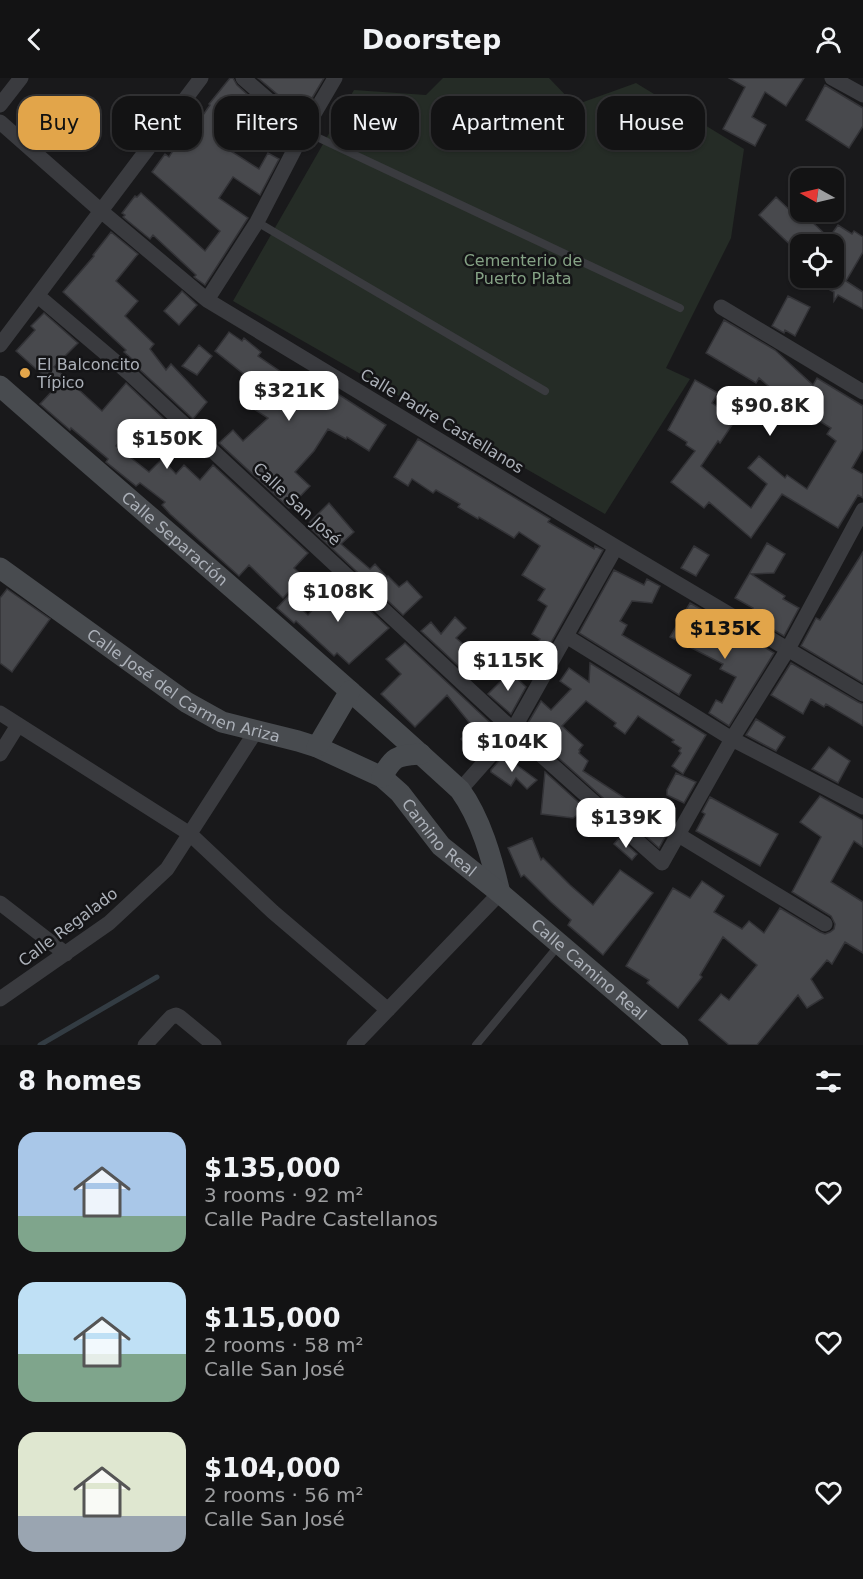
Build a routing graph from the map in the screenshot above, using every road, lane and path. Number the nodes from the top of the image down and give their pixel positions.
1 (21, 78) edge
2 (201, 78) edge
3 (243, 78) edge
4 (335, 78) edge
5 (832, 78) edge
6 (863, 95) edge
7 (264, 96) edge
8 (0, 105) edge
9 (319, 105) edge
10 (0, 122) edge
11 (319, 138) edge
12 (294, 150) edge
13 (101, 211) junction
14 (257, 222) junction
15 (38, 296) junction
16 (207, 300) junction
17 (721, 307) dead end
18 (680, 308) dead end
19 (0, 345) edge
20 (0, 386) edge
21 (545, 391) dead end
22 (863, 392) edge
23 (863, 510) edge
24 (616, 547) junction
25 (0, 568) edge
26 (566, 636) junction
27 (788, 649) junction
28 (350, 691) junction
29 (863, 694) edge
30 (0, 713) edge
31 (18, 724) junction
32 (513, 730) junction
33 (256, 731) junction
34 (732, 739) junction
35 (317, 747) junction
36 (0, 754) edge
37 (421, 754) junction
38 (382, 777) junction
39 (460, 790) junction
40 (863, 807) edge
41 (190, 834) junction
42 (678, 834) junction
43 (500, 893) junction
44 (0, 903) edge
45 (825, 924) dead end
46 (560, 944) junction
47 (66, 954) junction
48 (0, 999) edge
49 (388, 1010) junction
50 (145, 1045) edge
51 (214, 1045) edge
52 (354, 1045) edge
53 (476, 1045) edge
54 (678, 1045) edge

1 - 8 street
2 - 13 street
3 - 7 street
4 - 9 street
5 - 6 street
10 - 13 street, Calle Padre Castellanos
11 - 18 lane
12 - 14 street
13 - 15 street
13 - 16 street, Calle Padre Castellanos
14 - 16 street
14 - 21 lane
15 - 19 street
15 - 32 street, Calle San José
16 - 24 street, Calle Padre Castellanos
17 - 22 street
20 - 28 street, Calle Separación
23 - 27 street
24 - 26 street
24 - 27 street, Calle Padre Castellanos
25 - 33 street, Calle José del Carmen Ariza
26 - 32 street
26 - 34 street
27 - 29 street, Calle Padre Castellanos
27 - 34 street
28 - 35 street
28 - 37 street, Calle Separación
30 - 31 street
31 - 36 street
31 - 41 street
32 - 39 street
32 - 42 street, Calle San José
33 - 35 street, Calle José del Carmen Ariza
33 - 41 street, Calle Regalado
34 - 40 street
34 - 42 street
35 - 38 street, Calle José del Carmen Ariza
37 - 38 street
37 - 39 street, Calle Separación
38 - 43 street, Camino Real
39 - 43 street, Calle Separación
41 - 47 street, Calle Regalado
41 - 49 street
42 - 45 street
43 - 46 street, Calle Camino Real
43 - 49 street
44 - 47 street
46 - 53 lane
46 - 54 street, Calle Camino Real
47 - 48 street, Calle Regalado
49 - 52 street
50 - 51 street

